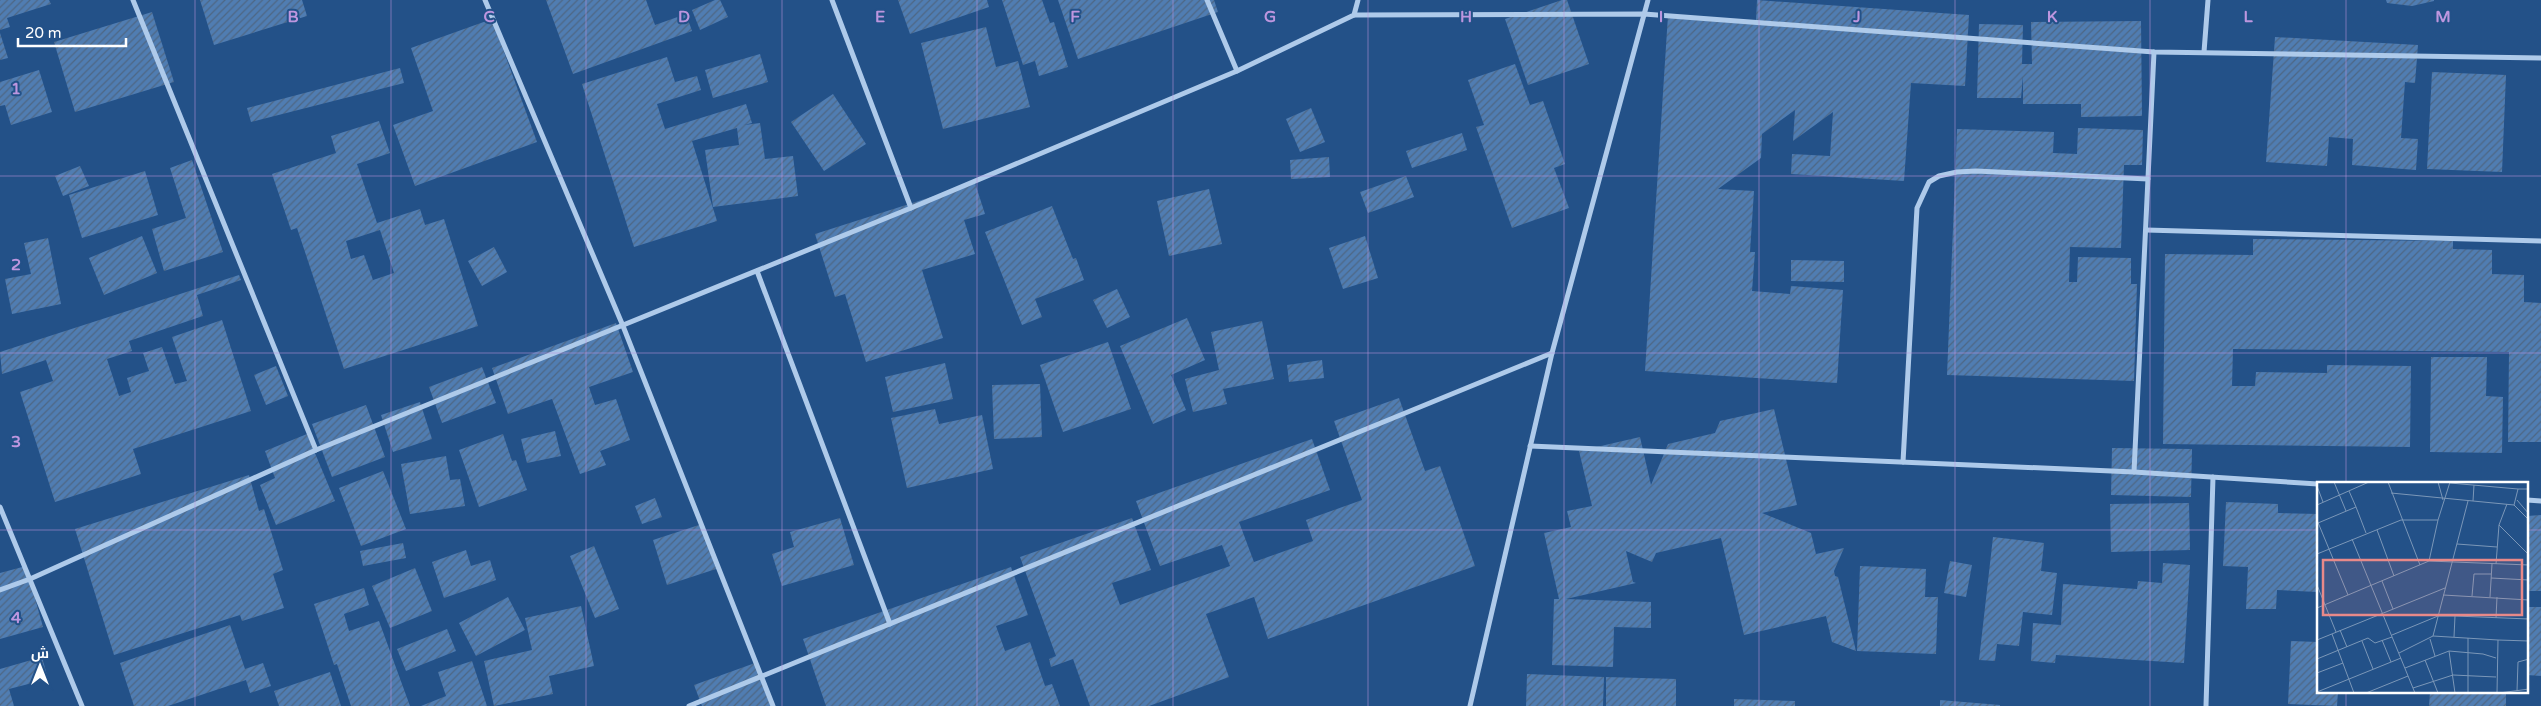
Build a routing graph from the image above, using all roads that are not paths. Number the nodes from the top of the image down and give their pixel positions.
1 (133, 0) edge
2 (485, 0) edge
3 (832, 0) edge
4 (1207, 0) edge
5 (1358, 0) edge
6 (1648, 0) edge
7 (2208, 0) edge
8 (1644, 14) junction
9 (1354, 15) junction
10 (2154, 52) junction
11 (2204, 52) junction
12 (2541, 58) edge
13 (1237, 71) junction
14 (2148, 179) junction
15 (911, 208) junction
16 (2146, 230) junction
17 (2541, 241) edge
18 (757, 271) junction
19 (623, 326) junction
20 (1552, 353) junction
21 (1530, 446) junction
22 (316, 450) junction
23 (1903, 462) junction
24 (2134, 472) junction
25 (2214, 477) junction
26 (2317, 484) edge
27 (2528, 500) edge
28 (2541, 500) edge
29 (0, 507) edge
30 (30, 579) junction
31 (0, 590) edge
32 (890, 624) junction
33 (761, 677) junction
34 (82, 706) edge
35 (689, 706) edge
36 (773, 706) edge
37 (1470, 706) edge
38 (2206, 706) edge

1 - 22 street
2 - 19 street
3 - 15 street
4 - 13 street
5 - 9 street
6 - 8 street
7 - 11 street
8 - 9 street
8 - 10 street
8 - 20 street
9 - 13 street
10 - 11 street
10 - 14 street
11 - 12 street
13 - 15 street
14 - 16 street
14 - 23 street
15 - 18 street
16 - 17 street
16 - 24 street
18 - 19 street
18 - 32 street
19 - 22 street
19 - 33 street
20 - 21 street
20 - 32 street
21 - 23 street
21 - 37 street
22 - 30 street
23 - 24 street
24 - 25 street
25 - 26 street
25 - 38 street
27 - 28 street
29 - 30 street
30 - 31 street
30 - 34 street
32 - 33 street
33 - 35 street
33 - 36 street

